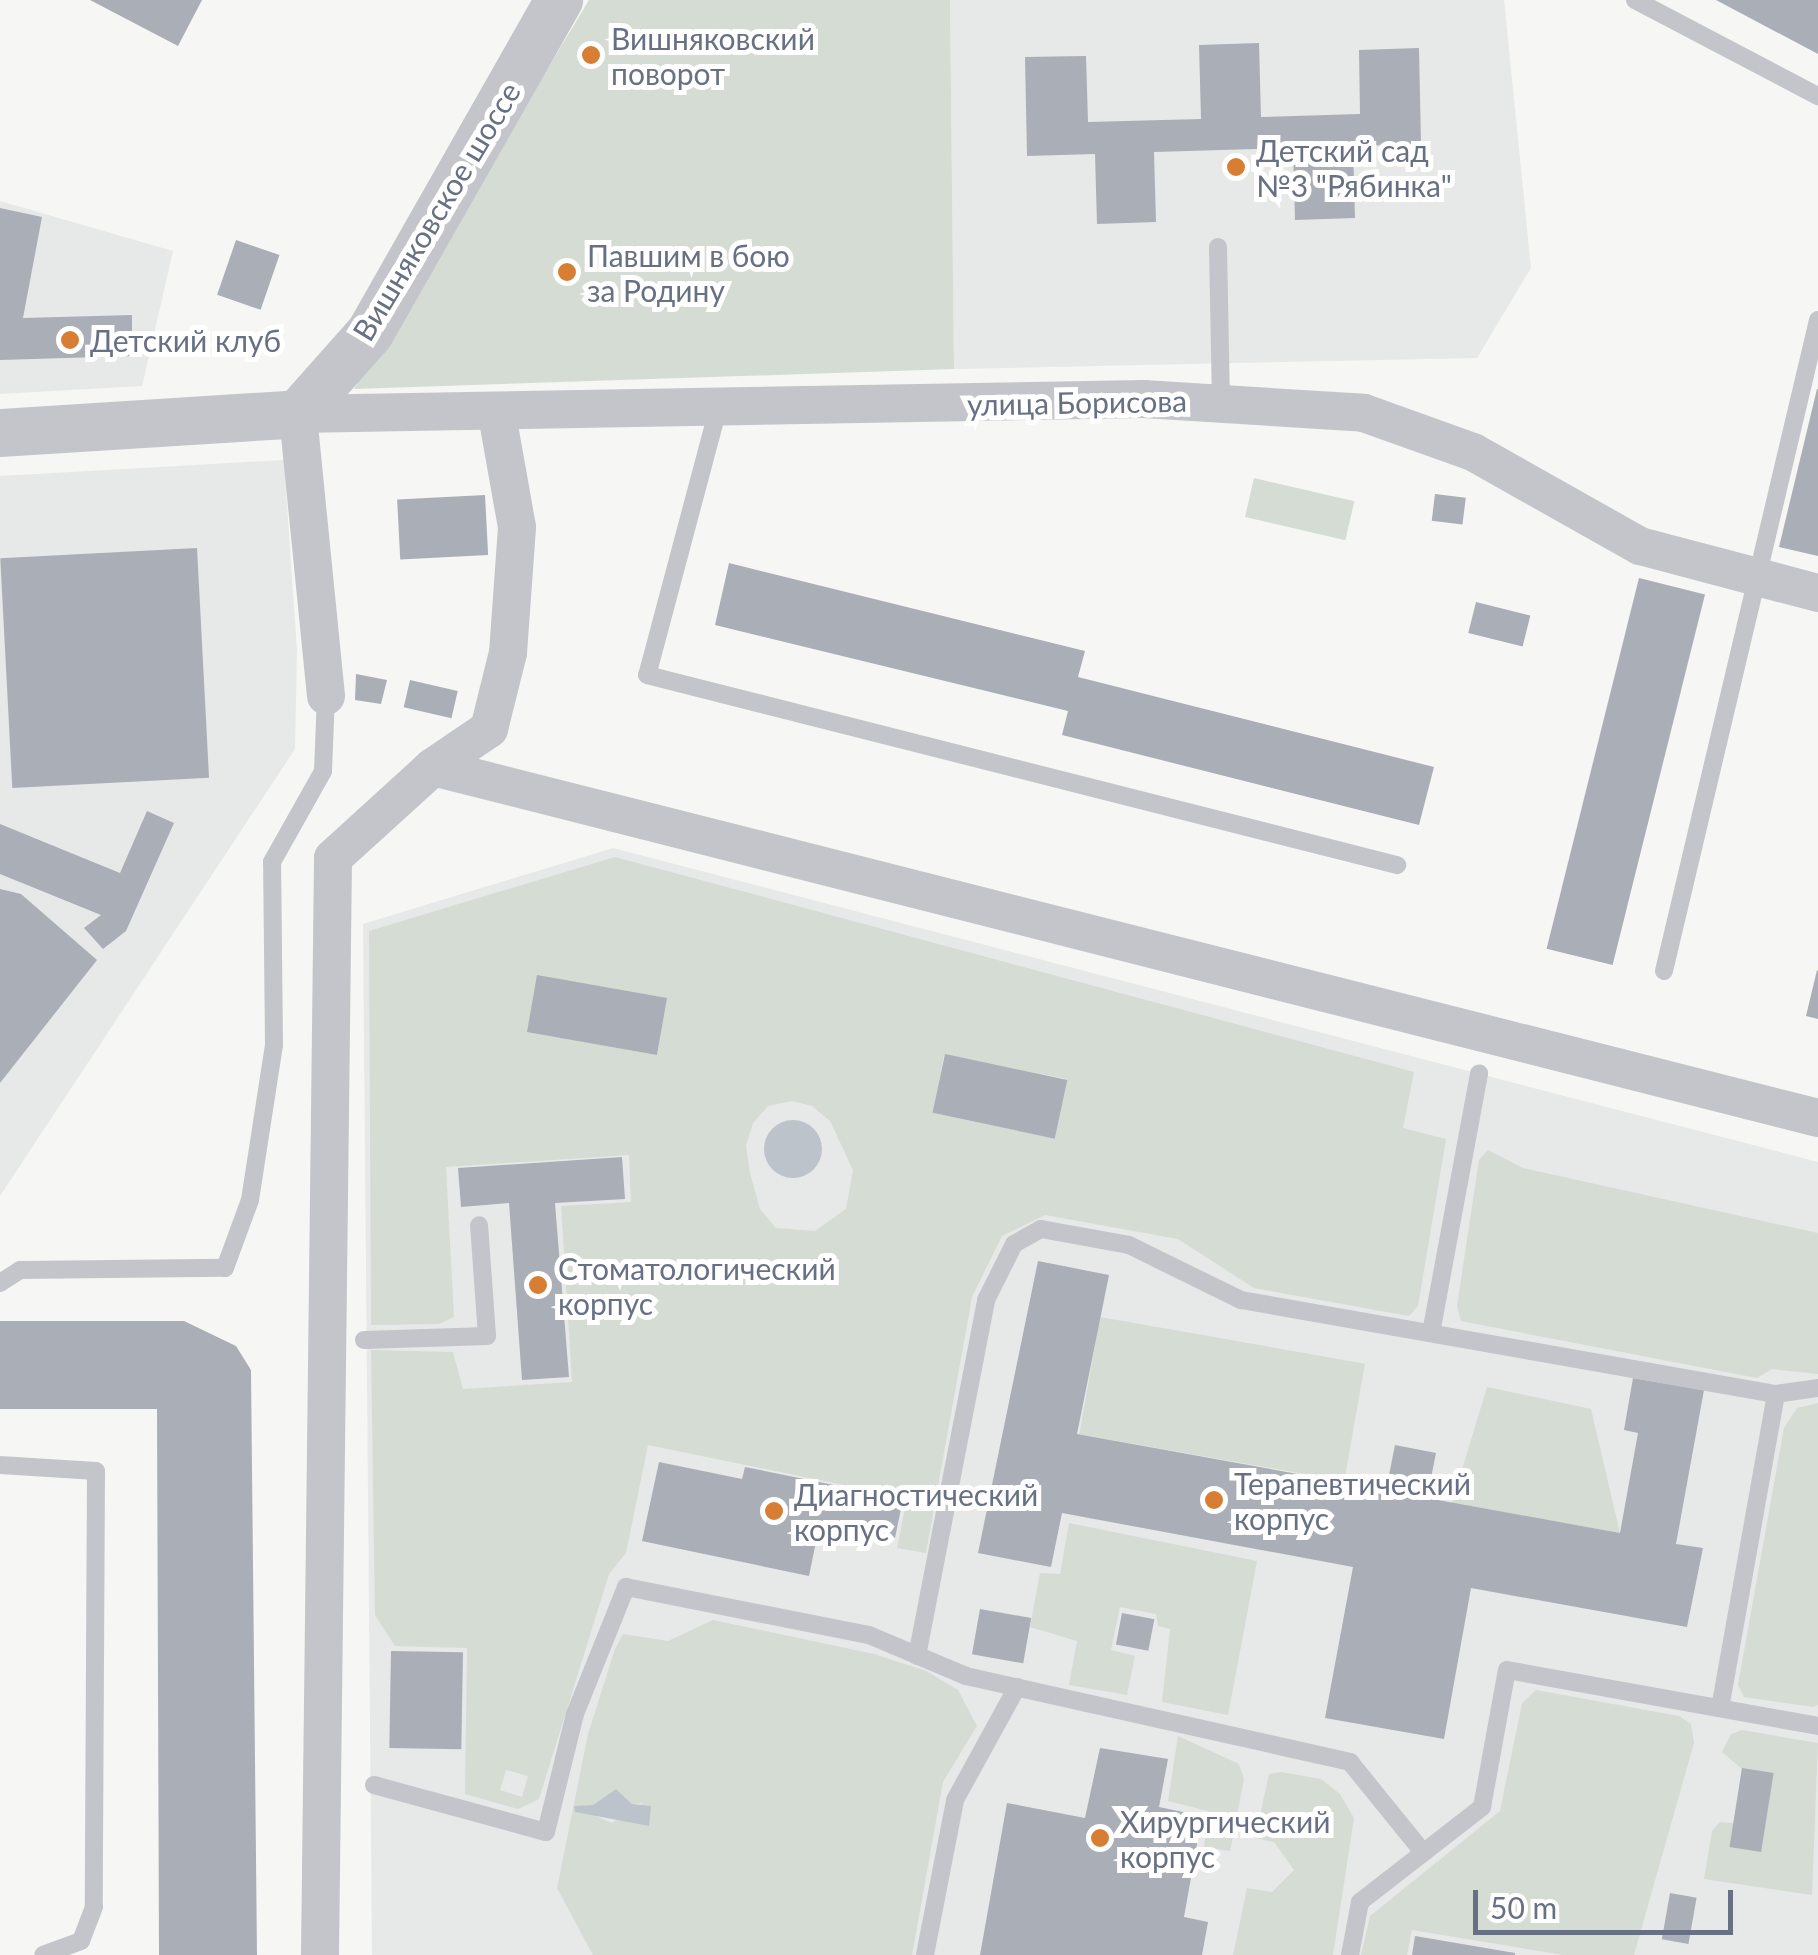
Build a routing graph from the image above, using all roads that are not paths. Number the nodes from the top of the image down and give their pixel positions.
1 (560, 0) edge
2 (1635, 0) edge
3 (1818, 96) edge
4 (1218, 247) dead end
5 (1818, 320) edge
6 (1220, 400) junction
7 (718, 409) junction
8 (298, 414) junction
9 (497, 415) junction
10 (0, 432) edge
11 (1752, 578) junction
12 (1818, 594) edge
13 (326, 696) joint
14 (433, 766) junction
15 (1398, 865) dead end
16 (1664, 971) dead end
17 (1479, 1073) dead end
18 (1818, 1118) edge
19 (478, 1225) dead end
20 (0, 1283) edge
21 (1431, 1334) junction
22 (364, 1340) dead end
23 (1818, 1388) edge
24 (1776, 1394) junction
25 (0, 1465) edge
26 (918, 1656) junction
27 (1017, 1687) junction
28 (1720, 1708) junction
29 (1818, 1726) edge
30 (374, 1785) dead end
31 (1424, 1852) junction
32 (43, 1955) edge
33 (320, 1955) edge
34 (926, 1955) edge
35 (1350, 1955) edge

1 - 8 street, Вишняковское шоссе
2 - 3 lane
4 - 6 lane
5 - 11 lane
6 - 7 street, улица Борисова
6 - 11 street, улица Борисова
7 - 9 street, улица Борисова
7 - 15 lane
8 - 9 street, улица Борисова
8 - 10 street
8 - 13 street
9 - 14 street
11 - 12 street, улица Борисова
11 - 16 lane
13 - 20 lane
14 - 18 street
14 - 33 street
17 - 21 lane
19 - 22 lane
21 - 24 lane
21 - 26 lane
23 - 24 lane
24 - 28 lane
25 - 32 lane
26 - 27 lane
26 - 30 lane
27 - 31 lane
27 - 34 lane
28 - 29 lane
28 - 31 lane
31 - 35 lane

